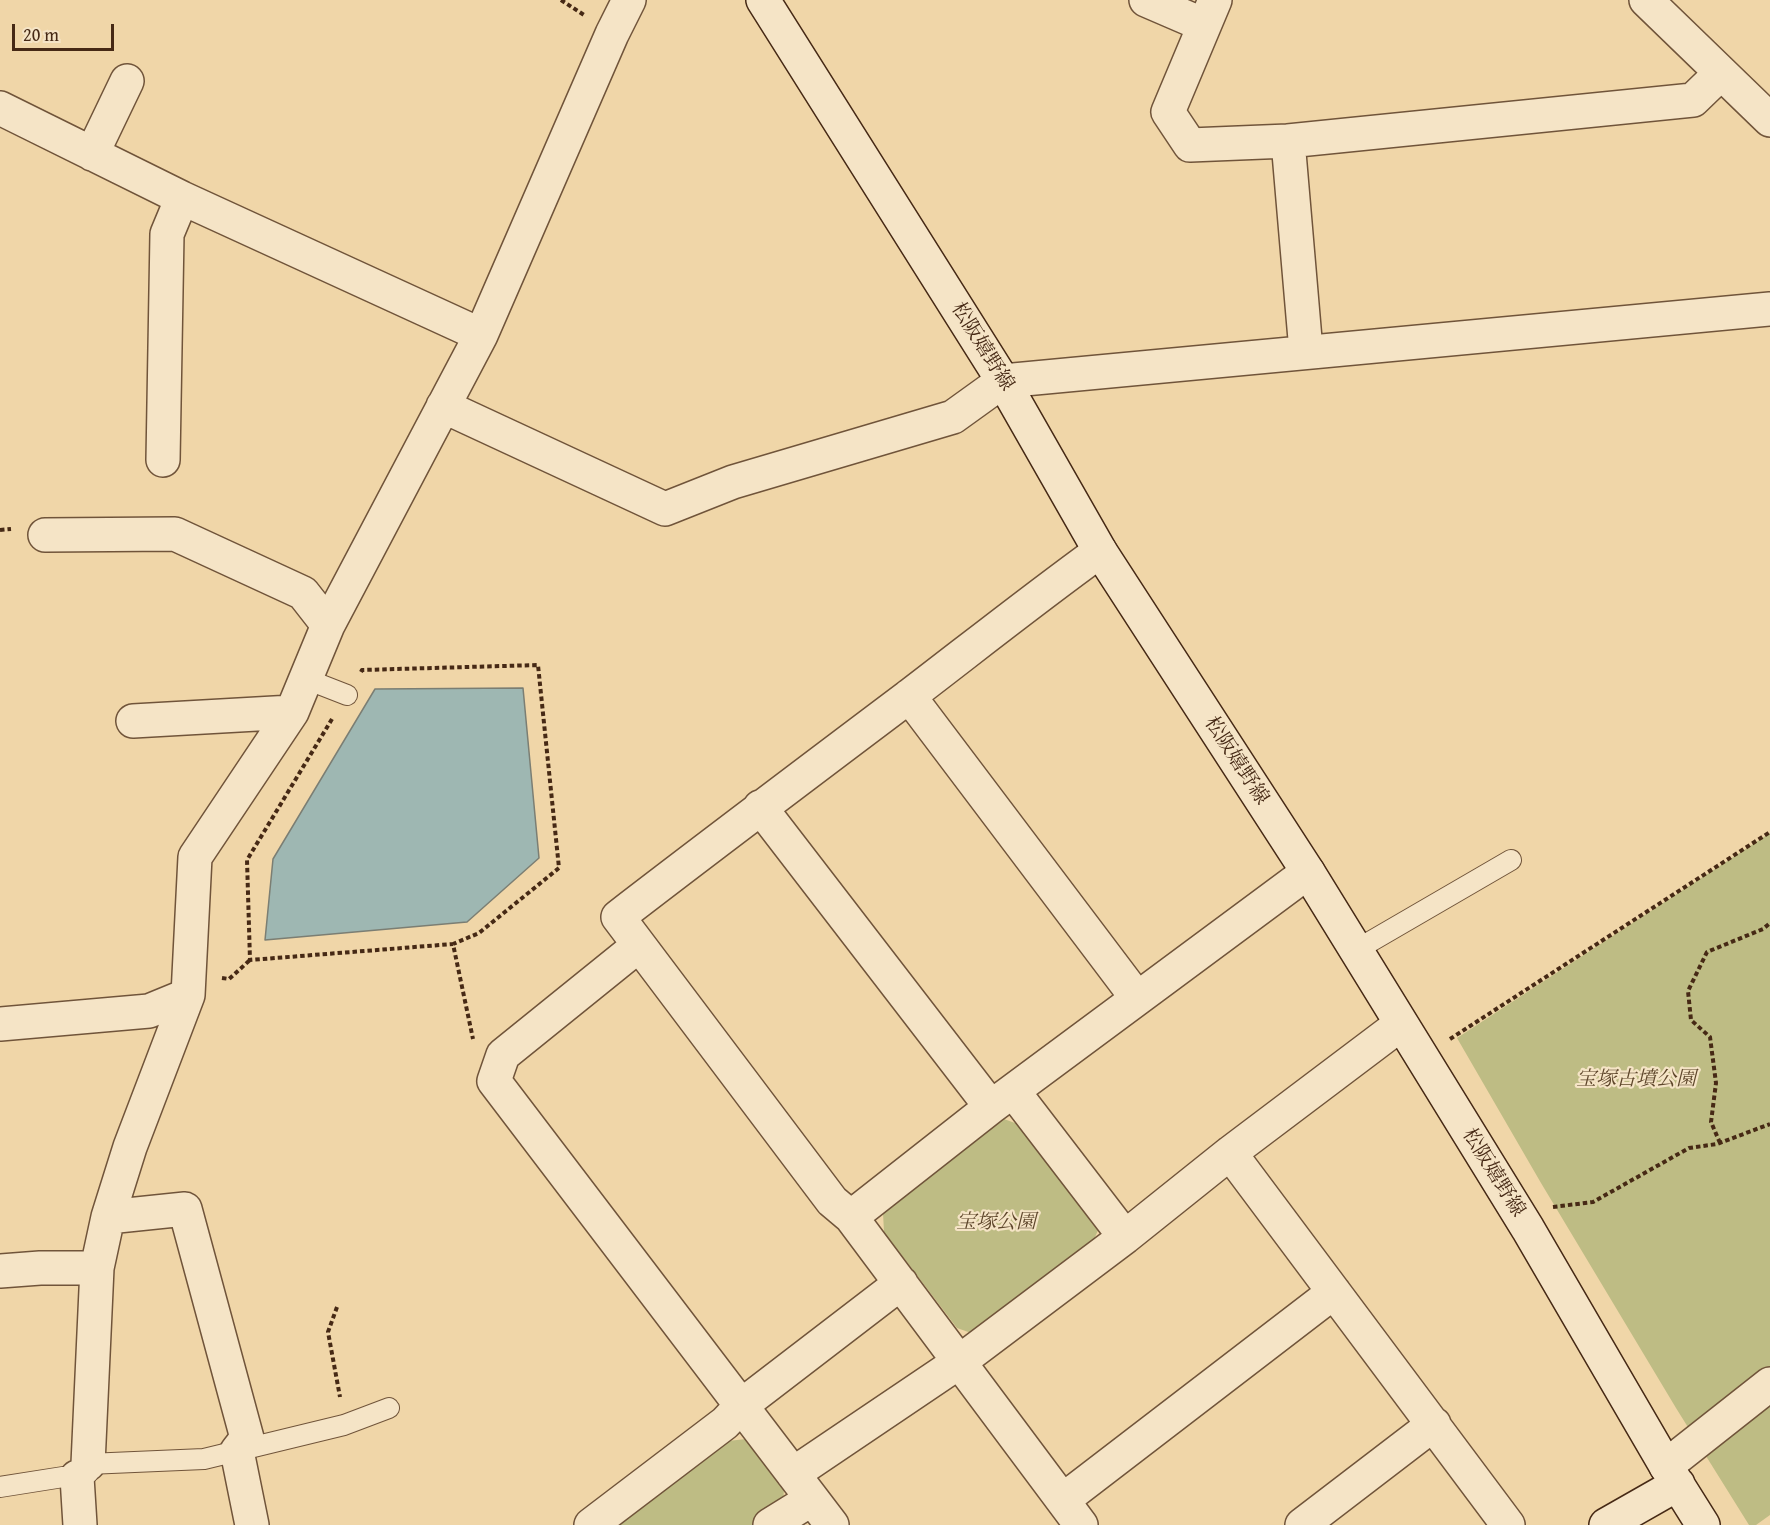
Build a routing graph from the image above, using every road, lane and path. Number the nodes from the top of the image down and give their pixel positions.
1 (629, 0) edge
2 (764, 0) edge
3 (1146, 0) edge
4 (1646, 0) edge
5 (1209, 12) edge
6 (1721, 73) junction
7 (127, 81) dead end
8 (0, 108) edge
9 (1770, 120) edge
10 (1288, 141) junction
11 (92, 154) junction
12 (182, 198) junction
13 (1770, 309) edge
14 (481, 335) junction
15 (1306, 351) junction
16 (1003, 381) junction
17 (443, 406) junction
18 (163, 460) dead end
19 (45, 536) dead end
20 (1100, 551) junction
21 (328, 625) junction
22 (306, 679) junction
23 (347, 695) junction
24 (909, 696) junction
25 (292, 712) junction
26 (133, 721) dead end
27 (760, 807) junction
28 (1770, 832) edge
29 (1511, 860) dead end
30 (1308, 872) junction
31 (1770, 923) edge
32 (453, 944) junction
33 (638, 946) junction
34 (1356, 950) junction
35 (188, 995) junction
36 (1137, 998) junction
37 (0, 1024) edge
38 (1401, 1024) junction
39 (1424, 1061) junction
40 (494, 1081) junction
41 (1002, 1099) junction
42 (1770, 1124) edge
43 (1720, 1143) junction
44 (1230, 1153) junction
45 (1546, 1208) dead end
46 (108, 1217) junction
47 (851, 1217) junction
48 (1125, 1237) junction
49 (97, 1268) junction
50 (0, 1271) edge
51 (901, 1283) junction
52 (1334, 1292) junction
53 (338, 1307) dead end
54 (959, 1362) junction
55 (1770, 1384) edge
56 (742, 1405) junction
57 (389, 1408) dead end
58 (1434, 1424) junction
59 (344, 1425) junction
60 (237, 1451) junction
61 (82, 1471) junction
62 (1672, 1475) junction
63 (803, 1486) junction
64 (0, 1487) edge
65 (1072, 1512) edge
66 (80, 1525) edge
67 (252, 1525) edge
68 (591, 1525) edge
69 (770, 1525) edge
70 (832, 1525) edge
71 (1302, 1525) edge
72 (1508, 1525) edge
73 (1606, 1525) edge
74 (1703, 1525) edge

1 - 14 street
2 - 16 street, 松阪嬉野線
3 - 5 street
4 - 6 street
5 - 10 street
6 - 9 street
6 - 10 street
7 - 11 street
8 - 11 street
10 - 15 street
11 - 12 street
12 - 14 street
12 - 18 street
13 - 15 street
14 - 17 street
15 - 16 street
16 - 17 street
16 - 20 street, 松阪嬉野線
17 - 21 street
19 - 21 street
20 - 24 street
20 - 30 street, 松阪嬉野線
21 - 22 street
22 - 23 lane
22 - 25 street
23 - 32 path
23 - 32 path
24 - 27 street
24 - 36 street
25 - 26 street
25 - 35 street
27 - 33 street
27 - 41 street
28 - 39 path
29 - 34 lane
30 - 34 street, 松阪嬉野線
30 - 36 street
31 - 43 path
32 - 40 path
33 - 40 street
33 - 47 street
34 - 38 street, 松阪嬉野線
35 - 37 street
35 - 46 street
36 - 41 street
38 - 39 street, 松阪嬉野線
38 - 44 street
39 - 62 street, 松阪嬉野線
40 - 56 street
41 - 47 street
41 - 48 street
42 - 43 path
43 - 45 path
44 - 48 street
44 - 52 street
46 - 49 street
46 - 60 street
47 - 51 street
48 - 54 street
49 - 50 street
49 - 61 street
51 - 54 street
51 - 56 street
52 - 58 street
52 - 65 street
53 - 59 path
54 - 63 street
54 - 65 street
55 - 62 street
56 - 63 street
56 - 68 street
57 - 59 lane
58 - 71 street
58 - 72 street
59 - 60 lane
60 - 61 lane
60 - 67 street
61 - 64 lane
61 - 66 street
62 - 73 street
62 - 74 street, 松阪嬉野線
63 - 69 street
63 - 70 street

